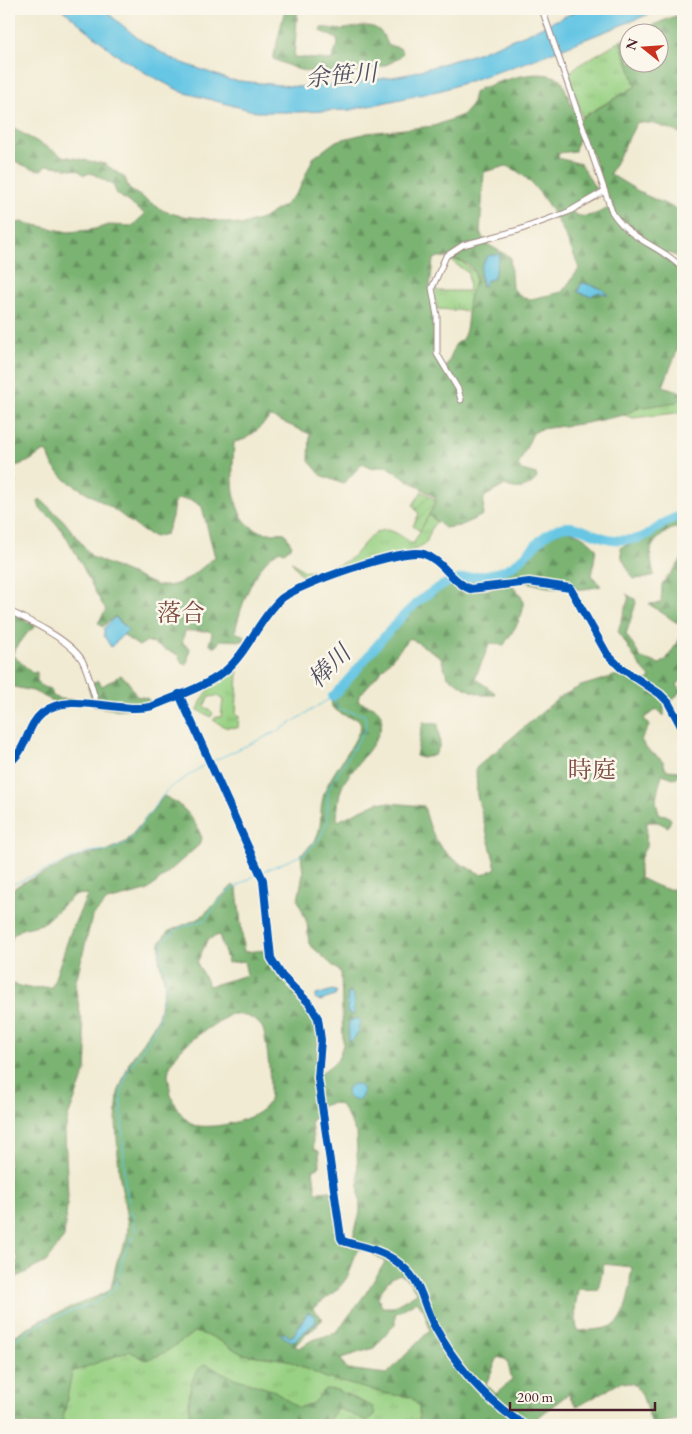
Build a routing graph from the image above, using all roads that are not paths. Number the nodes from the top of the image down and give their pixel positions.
1 (542, 9) edge
2 (603, 192) junction
3 (683, 269) edge
4 (461, 400) dead end
5 (9, 611) edge
6 (179, 694) junction
7 (97, 704) junction
8 (683, 730) edge
9 (9, 763) edge
10 (524, 1425) edge

1 - 2 street
2 - 3 street
2 - 4 street
5 - 7 street
6 - 7 street
6 - 8 street
6 - 10 street
7 - 9 street

